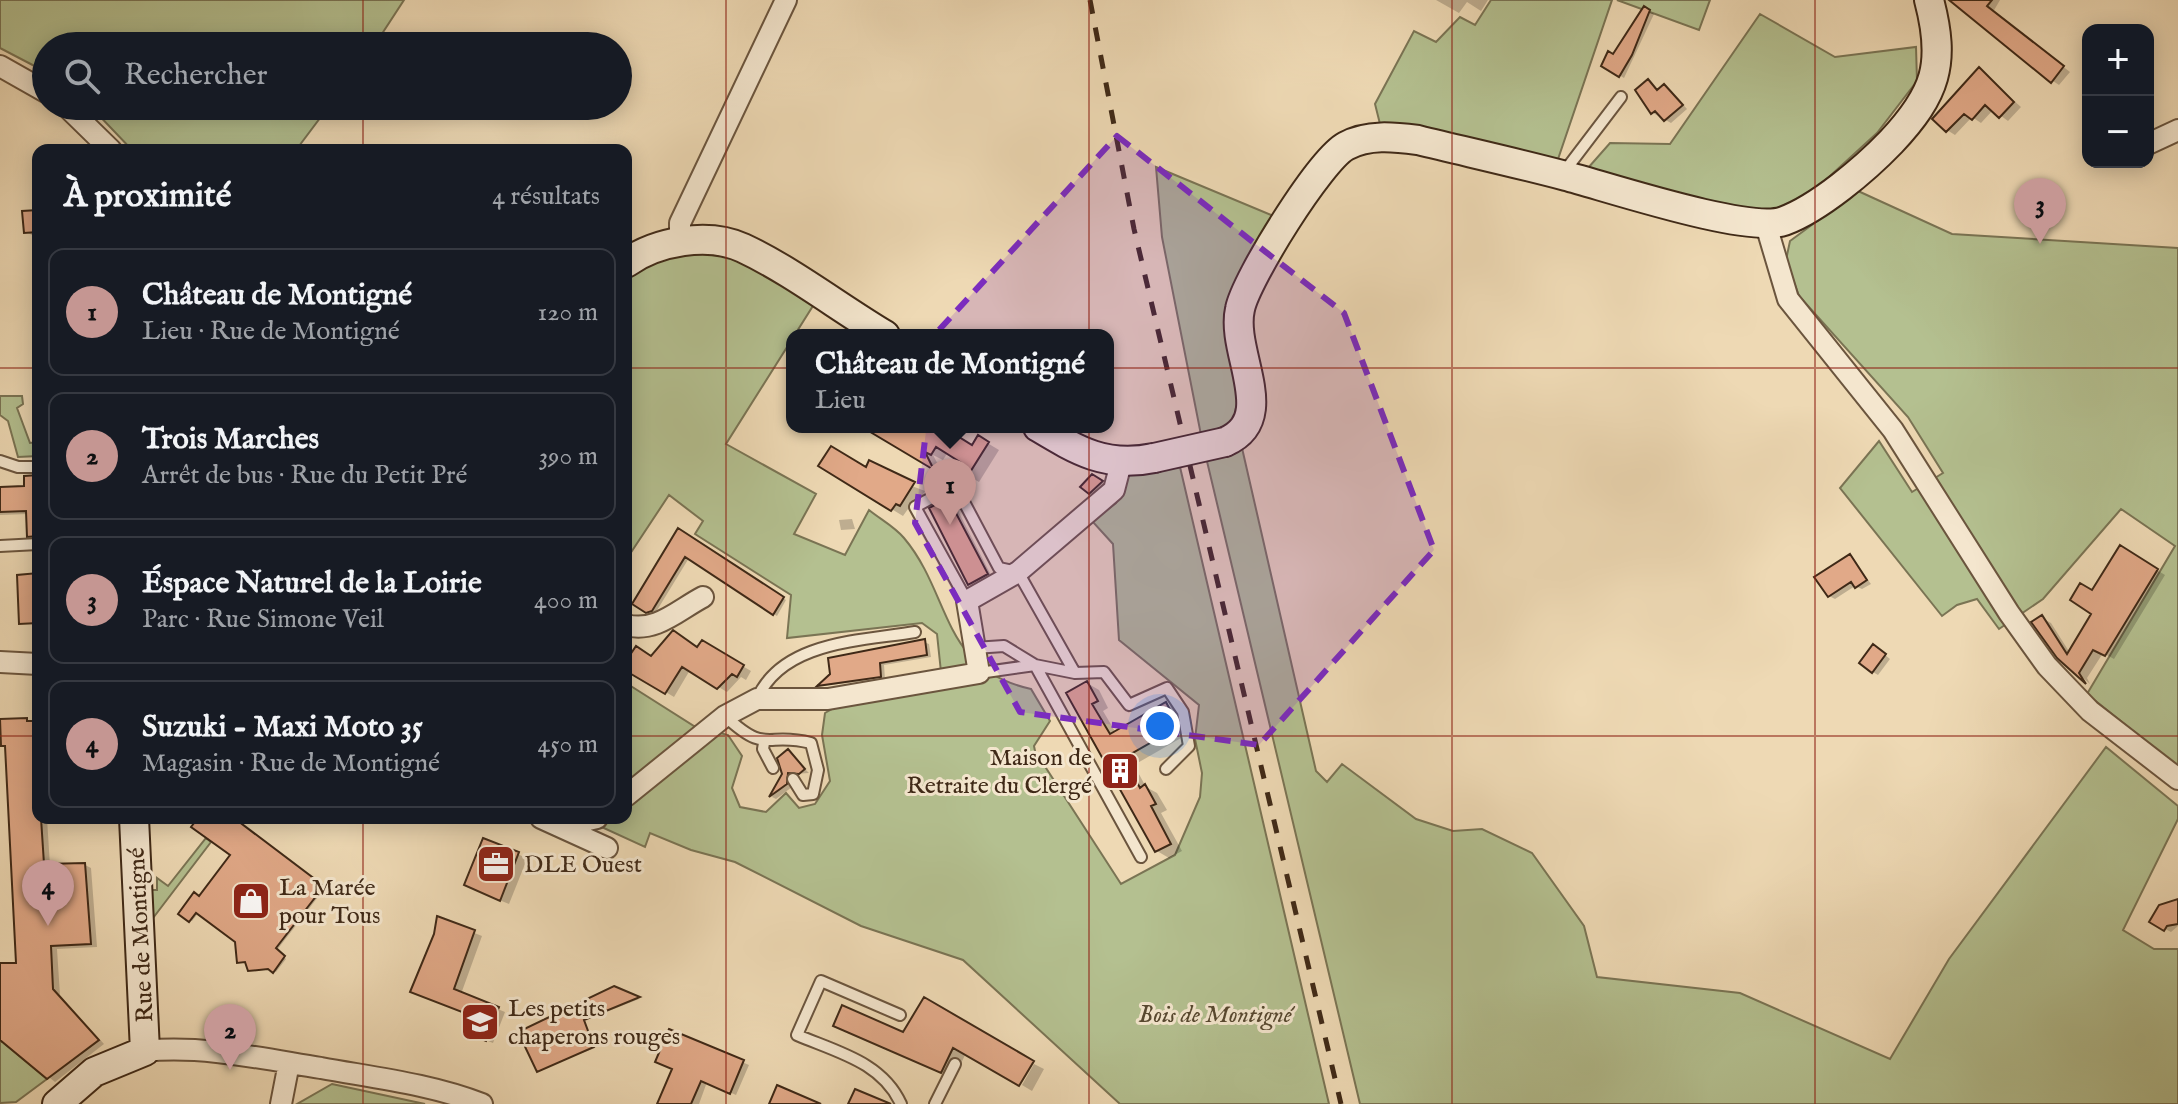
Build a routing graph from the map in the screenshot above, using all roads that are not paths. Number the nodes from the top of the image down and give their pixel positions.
1 (786, 0) edge
2 (1929, 0) edge
3 (0, 66) edge
4 (32, 84) edge
5 (1621, 97) dead end
6 (80, 120) edge
7 (2178, 130) edge
8 (2154, 141) edge
9 (105, 144) edge
10 (1562, 175) junction
11 (1766, 225) junction
12 (680, 241) junction
13 (632, 259) edge
14 (875, 329) edge
15 (1048, 433) edge
16 (0, 461) edge
17 (1121, 463) junction
18 (32, 466) edge
19 (0, 540) edge
20 (32, 544) edge
21 (0, 547) edge
22 (1018, 572) junction
23 (703, 597) dead end
24 (967, 601) junction
25 (632, 626) edge
26 (915, 632) dead end
27 (974, 648) junction
28 (8, 662) edge
29 (32, 664) edge
30 (1035, 665) junction
31 (979, 673) junction
32 (1075, 673) junction
33 (757, 699) junction
34 (725, 716) junction
35 (764, 743) junction
36 (773, 768) dead end
37 (1166, 769) dead end
38 (793, 779) dead end
39 (2178, 779) edge
40 (632, 791) edge
41 (134, 824) edge
42 (557, 824) edge
43 (571, 824) edge
44 (562, 826) junction
45 (607, 848) dead end
46 (1141, 857) dead end
47 (900, 1015) dead end
48 (145, 1051) junction
49 (289, 1063) junction
50 (955, 1064) dead end
51 (57, 1102) edge
52 (281, 1104) edge
53 (482, 1104) edge
54 (901, 1104) edge
55 (935, 1104) edge

1 - 12 street
2 - 11 street
3 - 4 street
5 - 10 lane
6 - 9 street
7 - 8 street
10 - 11 street
10 - 17 street, bridge
11 - 39 street
12 - 13 street
12 - 14 street
15 - 17 street
16 - 18 lane
17 - 22 street
19 - 21 lane
20 - 21 lane
22 - 24 street
22 - 24 lane
22 - 32 lane
23 - 25 street
24 - 27 street
26 - 33 lane
27 - 30 lane
27 - 31 street
28 - 29 street
30 - 31 lane
30 - 32 lane
30 - 46 lane
31 - 33 street
32 - 37 lane
33 - 34 street
34 - 35 lane
34 - 40 street
35 - 36 lane
35 - 38 lane
41 - 48 street, Rue de Montigné
42 - 44 street
43 - 44 street
44 - 45 street
47 - 54 lane
48 - 49 street
48 - 51 street
49 - 52 street
49 - 53 street
50 - 55 lane

